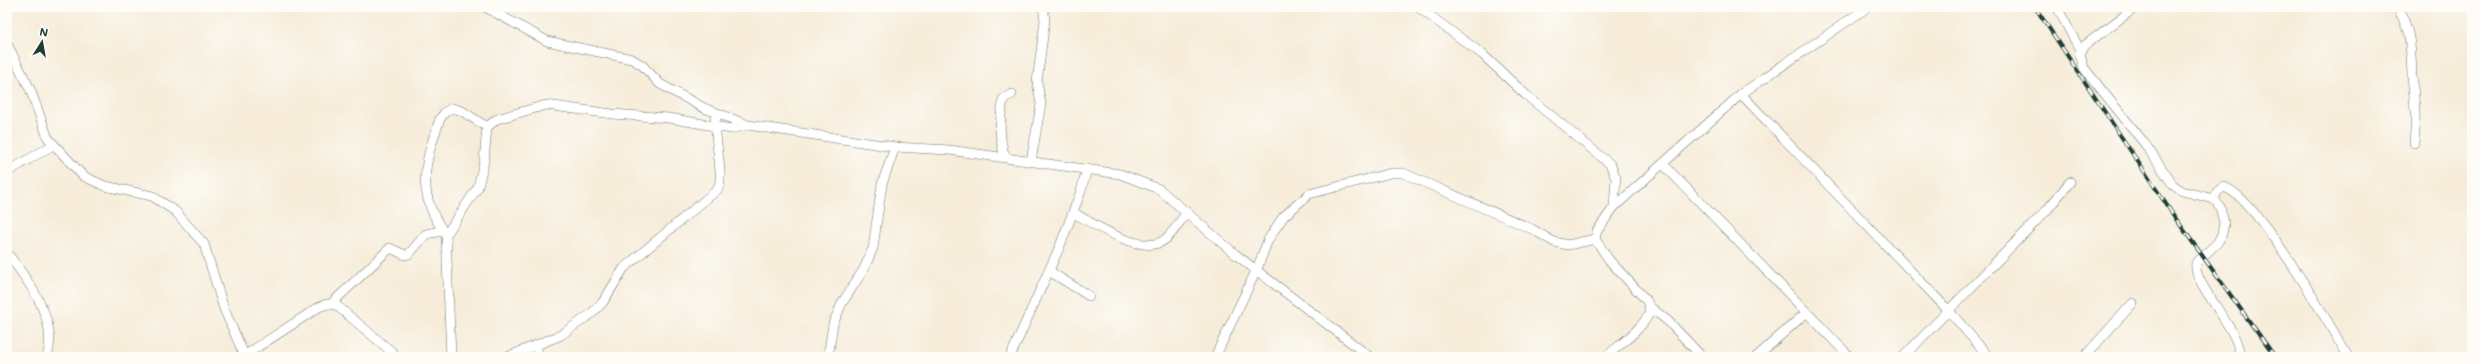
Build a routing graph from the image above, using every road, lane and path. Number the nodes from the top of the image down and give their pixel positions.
1 (485, 7) edge
2 (1043, 7) edge
3 (1418, 7) edge
4 (1868, 7) edge
5 (2057, 7) edge
6 (2136, 7) edge
7 (2397, 7) edge
8 (7, 44) edge
9 (2081, 52) junction
10 (1012, 94) dead end
11 (1741, 94) junction
12 (716, 113) junction
13 (714, 124) junction
14 (748, 125) junction
15 (487, 127) junction
16 (2414, 143) dead end
17 (53, 145) junction
18 (895, 146) junction
19 (1005, 157) junction
20 (1031, 161) junction
21 (1664, 165) junction
22 (1087, 169) junction
23 (7, 172) edge
24 (2070, 182) dead end
25 (2214, 199) junction
26 (1614, 208) junction
27 (1074, 212) junction
28 (1187, 212) junction
29 (444, 233) junction
30 (1595, 239) junction
31 (7, 253) edge
32 (1257, 269) junction
33 (1049, 271) junction
34 (1090, 296) dead end
35 (2133, 303) dead end
36 (331, 304) junction
37 (1650, 307) junction
38 (1949, 311) junction
39 (1807, 312) junction
40 (536, 346) junction
41 (244, 356) edge
42 (47, 357) edge
43 (398, 357) edge
44 (451, 357) edge
45 (507, 357) edge
46 (539, 357) edge
47 (828, 357) edge
48 (1010, 357) edge
49 (1215, 357) edge
50 (1370, 357) edge
51 (1606, 357) edge
52 (1702, 357) edge
53 (1756, 357) edge
54 (1850, 357) edge
55 (1903, 357) edge
56 (1989, 357) edge
57 (2084, 357) edge
58 (2240, 357) edge
59 (2348, 357) edge

1 - 12 street
2 - 20 street
3 - 26 street
4 - 11 street
5 - 9 street
6 - 9 street
7 - 16 street
8 - 17 street
9 - 25 street
10 - 19 street
11 - 21 street
11 - 38 street
12 - 13 street
12 - 14 street
13 - 14 street
13 - 15 street
13 - 40 street
14 - 18 street
15 - 29 street
15 - 29 street
17 - 23 street
17 - 41 street
18 - 19 street
18 - 47 street
19 - 20 street
20 - 22 street
21 - 26 street
21 - 39 street
22 - 27 street
22 - 28 street
24 - 38 street
25 - 58 street
25 - 59 street
26 - 30 street
27 - 28 street
27 - 33 street
28 - 32 street
29 - 36 street
29 - 44 street
30 - 32 street
30 - 37 street
31 - 42 street
32 - 49 street
32 - 50 street
33 - 34 street
33 - 48 street
35 - 57 street
36 - 41 street
36 - 43 street
37 - 51 street
37 - 52 street
38 - 55 street
38 - 56 street
39 - 53 street
39 - 54 street
40 - 45 street
40 - 46 street

